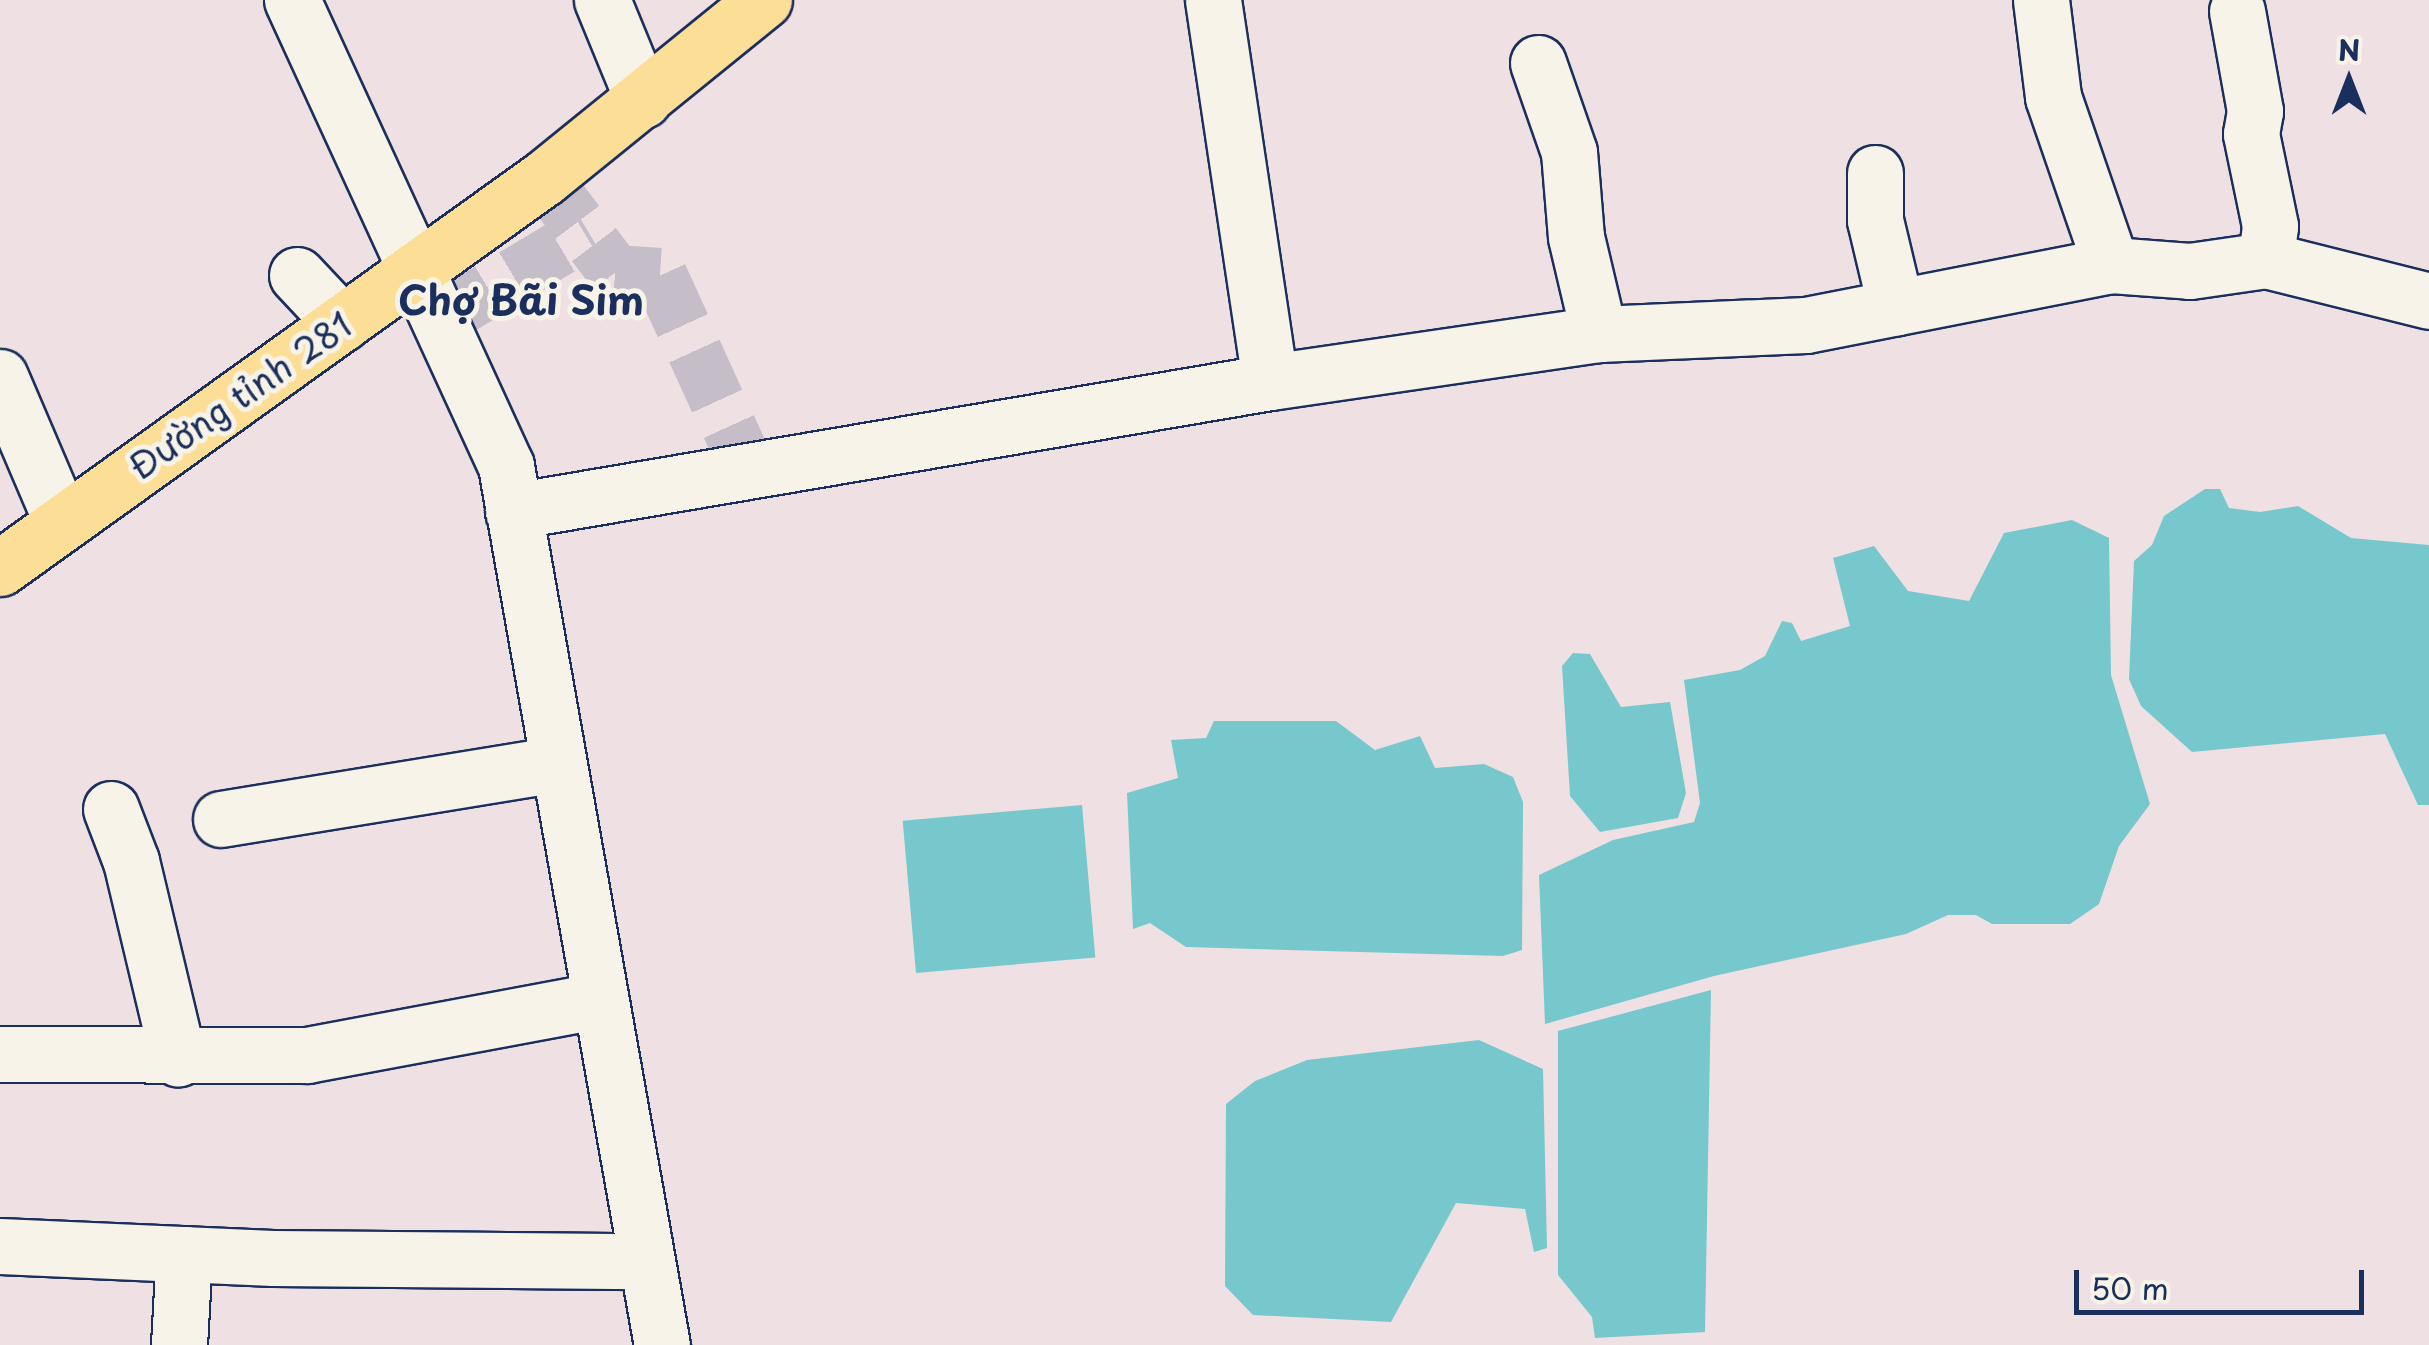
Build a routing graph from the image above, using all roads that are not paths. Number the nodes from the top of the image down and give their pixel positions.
1 (292, 0) edge
2 (602, 0) edge
3 (764, 0) edge
4 (1212, 0) edge
5 (2041, 0) edge
6 (2237, 11) dead end
7 (1538, 63) dead end
8 (643, 100) junction
9 (1875, 173) dead end
10 (2266, 260) junction
11 (2111, 265) junction
12 (418, 269) junction
13 (297, 274) dead end
14 (2429, 302) edge
15 (1896, 308) junction
16 (342, 323) junction
17 (1599, 334) junction
18 (0, 377) edge
19 (1270, 382) junction
20 (513, 511) junction
21 (60, 520) junction
22 (0, 568) edge
23 (556, 764) junction
24 (111, 809) dead end
25 (221, 819) dead end
26 (596, 1001) junction
27 (0, 1054) edge
28 (178, 1058) junction
29 (0, 1246) edge
30 (184, 1254) junction
31 (643, 1261) junction
32 (179, 1345) edge
33 (662, 1345) edge

1 - 12 street
2 - 8 street
3 - 8 main road, Đường tỉnh 281
4 - 19 street
5 - 11 street
6 - 10 street
7 - 17 street
8 - 12 main road, Đường tỉnh 281
9 - 15 street
10 - 11 street
10 - 14 street
11 - 15 street
12 - 16 main road, Đường tỉnh 281
12 - 20 street
13 - 16 street
15 - 17 street
16 - 21 main road, Đường tỉnh 281
17 - 19 street
18 - 21 street
19 - 20 street
20 - 23 street
21 - 22 main road, Đường tỉnh 281
23 - 25 street
23 - 26 street
24 - 28 street
26 - 28 street
26 - 31 street
27 - 28 street
29 - 30 street
30 - 31 street
30 - 32 street
31 - 33 street

